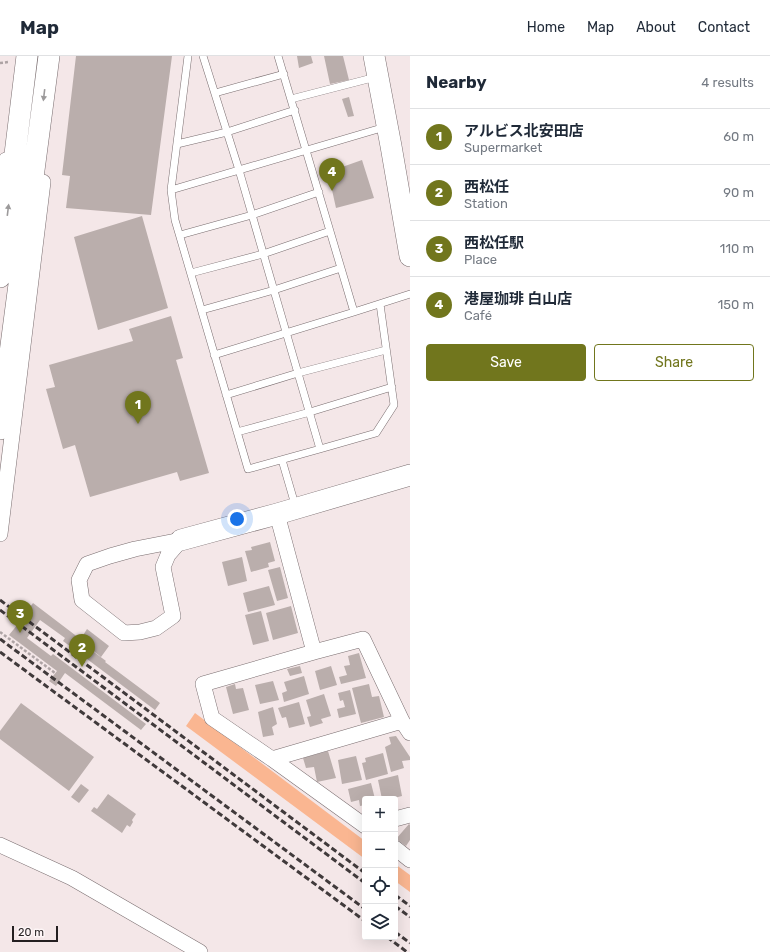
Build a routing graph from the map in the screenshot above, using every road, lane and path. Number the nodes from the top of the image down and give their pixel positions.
1 (28, 56) edge
2 (49, 56) edge
3 (188, 56) edge
4 (204, 56) edge
5 (278, 56) edge
6 (374, 56) edge
7 (284, 74) junction
8 (378, 77) junction
9 (215, 93) junction
10 (291, 99) junction
11 (20, 105) junction
12 (295, 110) junction
13 (41, 118) junction
14 (387, 126) junction
15 (227, 132) junction
16 (177, 144) junction
17 (307, 150) junction
18 (239, 170) junction
19 (0, 185) edge
20 (171, 190) junction
21 (319, 192) junction
22 (252, 215) junction
23 (330, 231) junction
24 (180, 235) junction
25 (263, 254) junction
26 (410, 256) edge
27 (341, 268) junction
28 (191, 273) junction
29 (0, 277) edge
30 (274, 290) junction
31 (410, 294) edge
32 (380, 304) junction
33 (202, 310) junction
34 (354, 312) junction
35 (286, 333) junction
36 (386, 350) junction
37 (214, 355) junction
38 (298, 374) junction
39 (392, 387) junction
40 (226, 395) junction
41 (310, 412) junction
42 (0, 429) edge
43 (237, 432) junction
44 (320, 449) junction
45 (282, 460) junction
46 (410, 475) edge
47 (287, 511) junction
48 (0, 534) edge
49 (181, 540) junction
50 (0, 632) edge
51 (314, 652) junction
52 (55, 673) dead end
53 (406, 727) edge
54 (272, 759) junction
55 (410, 815) edge
56 (398, 819) edge
57 (362, 824) edge
58 (0, 845) edge
59 (398, 850) edge
60 (410, 860) edge
61 (200, 952) edge

1 - 11 street
2 -> 13 street
3 - 16 lane
4 - 9 lane
5 - 7 lane
6 - 8 street
7 - 9 lane
7 - 10 lane
8 - 10 lane
8 - 14 street
9 - 15 lane
10 - 12 lane
11 - 19 street
29 -> 11 street
12 - 15 lane
12 - 17 lane
13 - 42 street
13 - 48 street
14 - 17 lane
14 - 26 street
15 - 16 lane
15 - 18 lane
16 - 20 lane
17 - 18 lane
17 - 21 lane
18 - 20 lane
18 - 22 lane
20 - 24 lane
21 - 22 lane
21 - 23 lane
22 - 24 lane
22 - 25 lane
23 - 25 lane
23 - 27 lane
24 - 28 lane
25 - 28 lane
25 - 30 lane
27 - 30 lane
27 - 34 lane
28 - 33 lane
30 - 33 lane
30 - 35 lane
31 - 32 lane
32 - 34 lane
32 - 36 lane
33 - 37 lane
34 - 35 lane
35 - 37 lane
35 - 38 lane
36 - 38 lane
36 - 39 lane
37 - 40 lane
38 - 40 lane
38 - 41 lane
39 - 41 lane
39 - 44 lane
40 - 43 lane
41 - 43 lane
41 - 44 lane
43 - 45 lane
44 - 45 lane
45 - 47 lane
46 - 47 street
47 - 49 street
47 - 51 street
49 - 49 street
50 - 52 path
51 - 53 street
51 - 54 street
53 - 54 street
54 - 57 street
55 - 56 street
58 - 61 street
59 - 60 street

